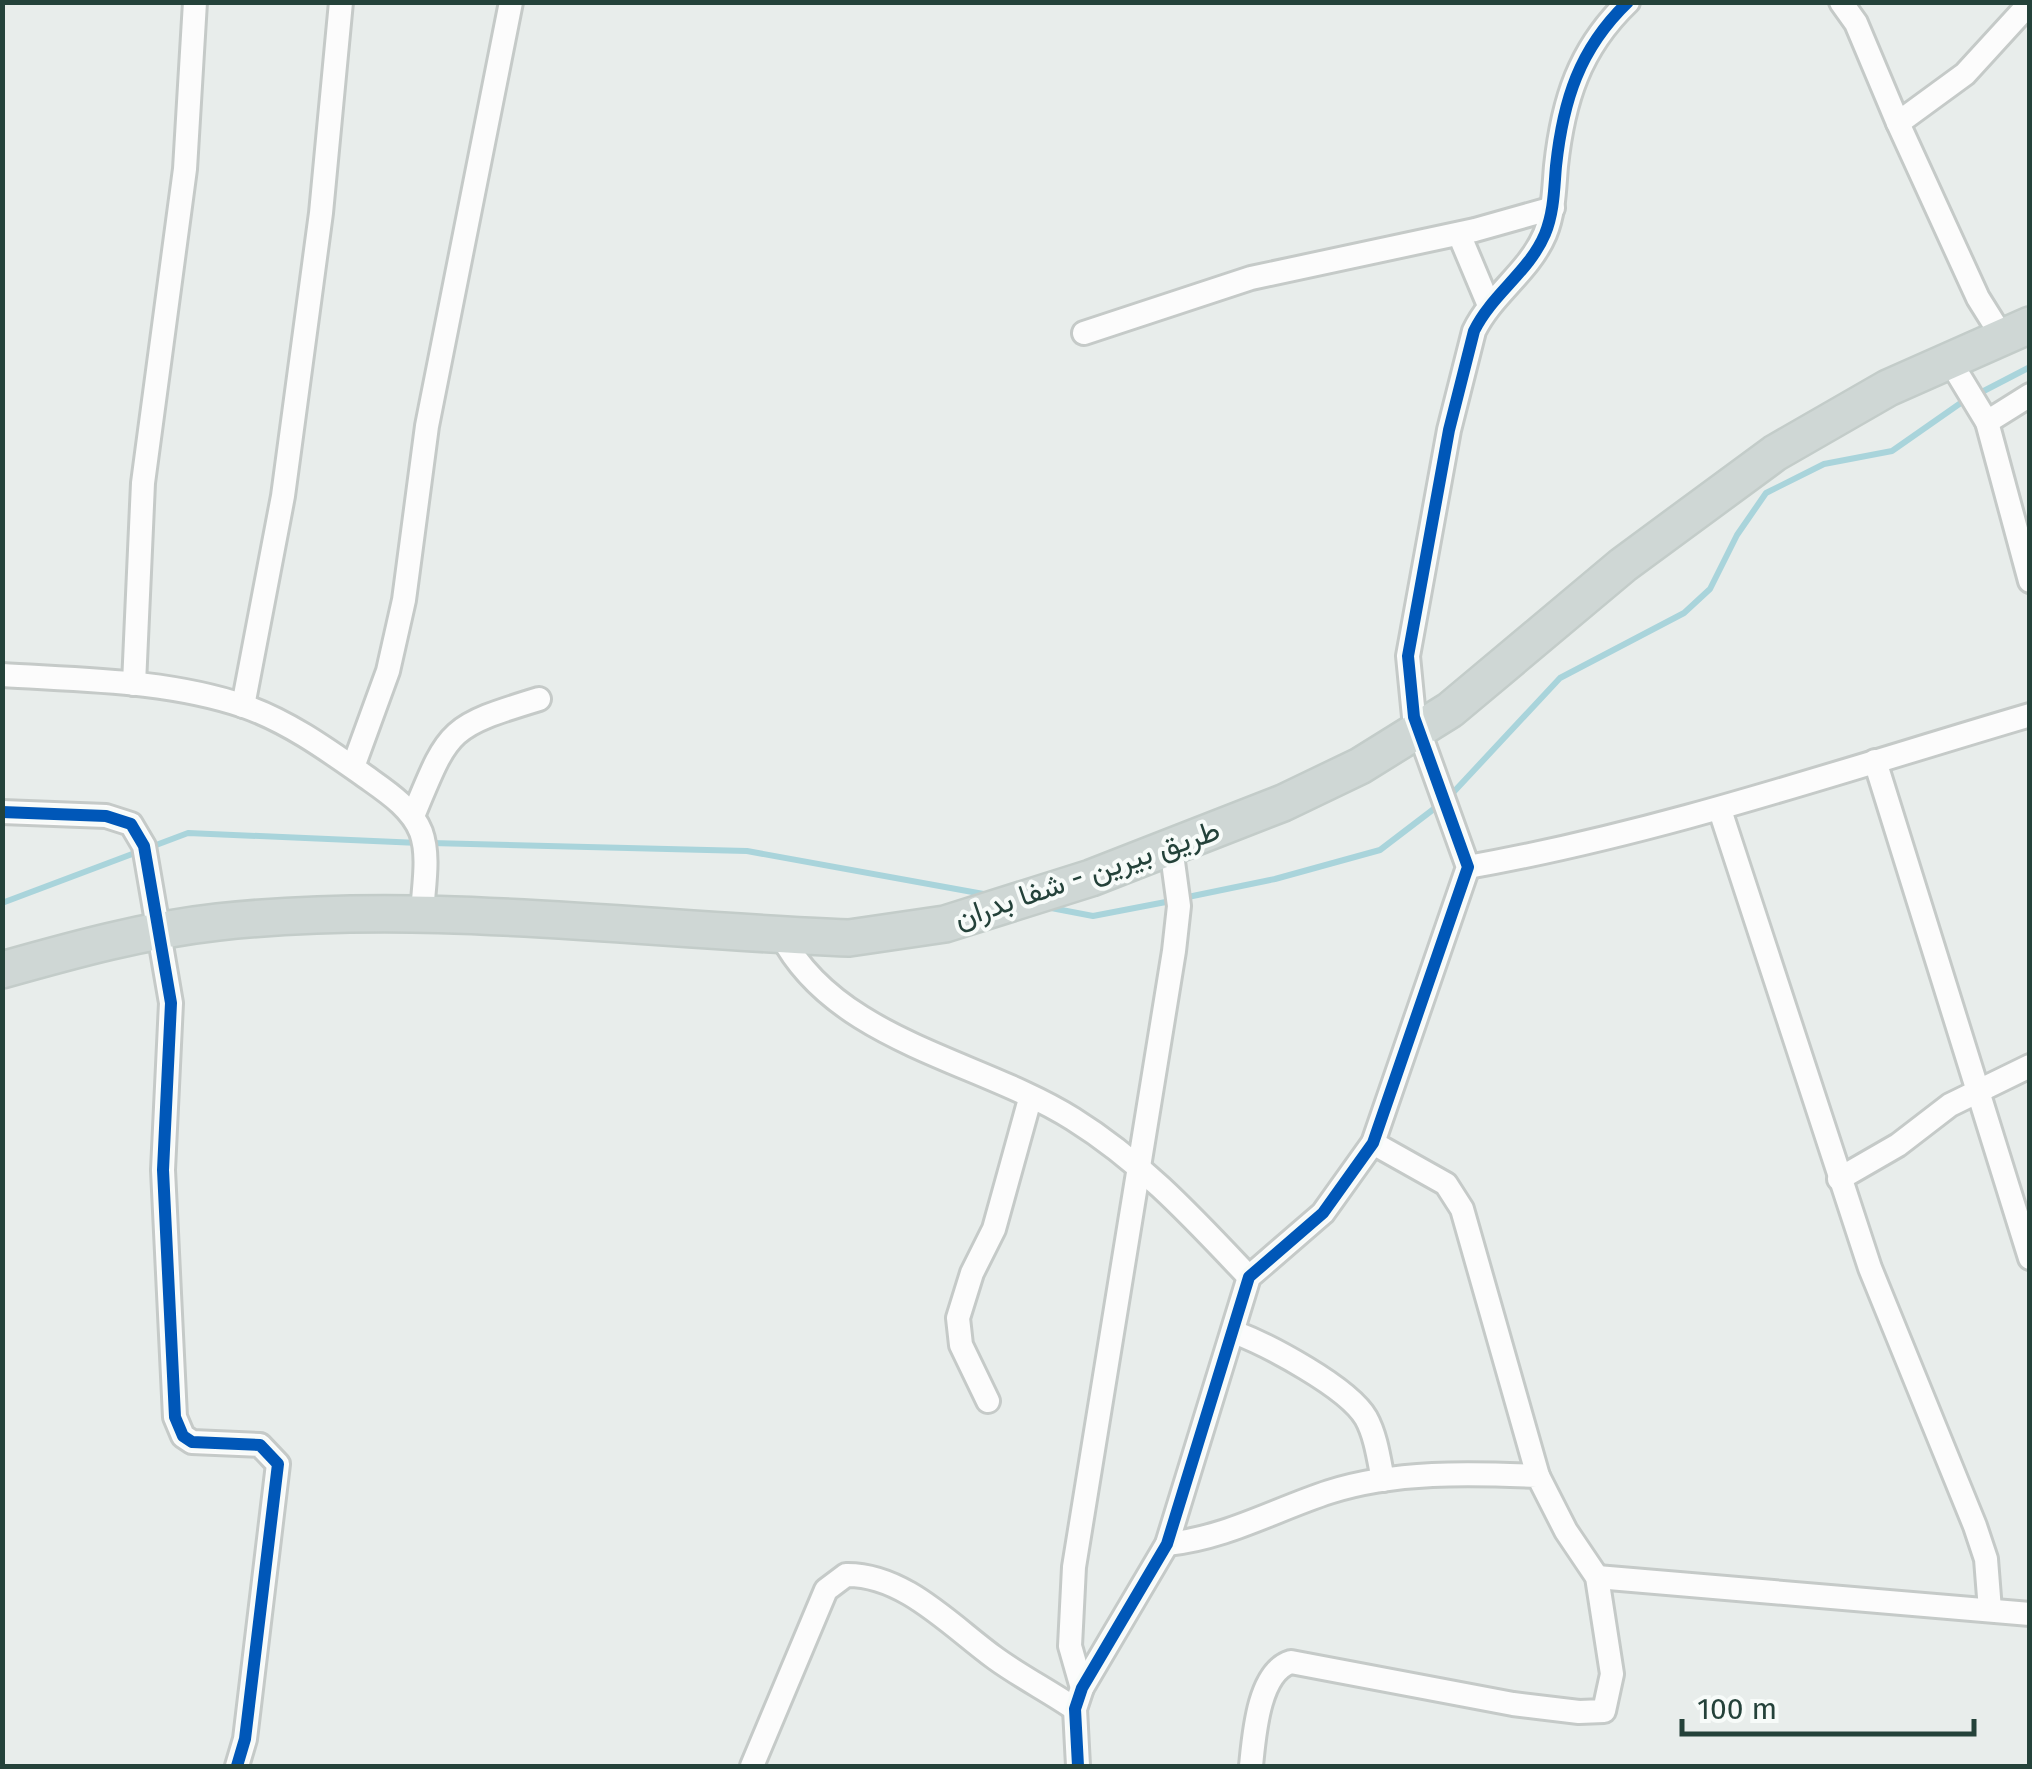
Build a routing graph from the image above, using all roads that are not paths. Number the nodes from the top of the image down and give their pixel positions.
1 (195, 2) edge
2 (341, 2) edge
3 (512, 2) edge
4 (1628, 2) edge
5 (1841, 2) edge
6 (2030, 2) edge
7 (1898, 122) junction
8 (1553, 208) junction
9 (1459, 234) junction
10 (1488, 303) junction
11 (2016, 331) edge
12 (1084, 333) dead end
13 (1950, 361) junction
14 (2030, 396) edge
15 (1980, 407) junction
16 (2030, 581) edge
17 (2, 675) edge
18 (134, 684) junction
19 (539, 699) dead end
20 (243, 706) junction
21 (2030, 716) edge
22 (1420, 730) junction
23 (1874, 761) junction
24 (353, 767) junction
25 (1720, 810) junction
26 (2, 812) edge
27 (413, 816) junction
28 (1170, 847) junction
29 (1468, 867) junction
30 (422, 915) junction
31 (157, 932) junction
32 (781, 935) junction
33 (2, 970) edge
34 (2030, 1066) edge
35 (1979, 1089) junction
36 (1030, 1099) junction
37 (1373, 1143) junction
38 (1138, 1165) junction
39 (1839, 1178) junction
40 (2030, 1258) edge
41 (1249, 1277) junction
42 (1234, 1332) junction
43 (988, 1401) dead end
44 (1538, 1476) junction
45 (1382, 1480) junction
46 (1167, 1544) junction
47 (1596, 1577) junction
48 (1990, 1610) junction
49 (2030, 1614) edge
50 (1079, 1698) junction
51 (237, 1766) edge
52 (752, 1766) edge
53 (1078, 1766) edge
54 (1252, 1766) edge

1 - 18 street
2 - 20 street
3 - 24 street
4 - 8 street
5 - 7 street
6 - 7 street
7 - 11 street
8 - 9 street
8 - 10 street
9 - 10 street
9 - 12 street
10 - 22 street
11 - 13 main road, طريق بيرين - شفا بدران
13 - 15 street
13 - 22 main road, طريق بيرين - شفا بدران
14 - 15 street
15 - 16 street
17 - 18 street
18 - 20 street
19 - 27 street
20 - 24 street
21 - 23 street
22 - 28 main road, طريق بيرين - شفا بدران
22 - 29 street
23 - 25 street
23 - 35 street
24 - 27 street
25 - 29 street
25 - 39 street
26 - 31 street
27 - 30 street
28 - 32 main road, طريق بيرين - شفا بدران
28 - 38 street
29 - 37 street
30 - 31 main road, طريق بيرين - شفا بدران
30 - 32 main road, طريق بيرين - شفا بدران
31 - 33 main road, طريق بيرين - شفا بدران
31 - 51 street
32 - 36 street
34 - 35 street
35 - 39 street
35 - 40 street
36 - 38 street
36 - 43 street
37 - 41 street
37 - 44 street
38 - 41 street
38 - 50 street
39 - 48 street
41 - 42 street
42 - 45 street
42 - 46 street
44 - 45 street
44 - 47 street
45 - 46 street
46 - 50 street
47 - 48 street
47 - 54 street
48 - 49 street
50 - 52 street
50 - 53 street

